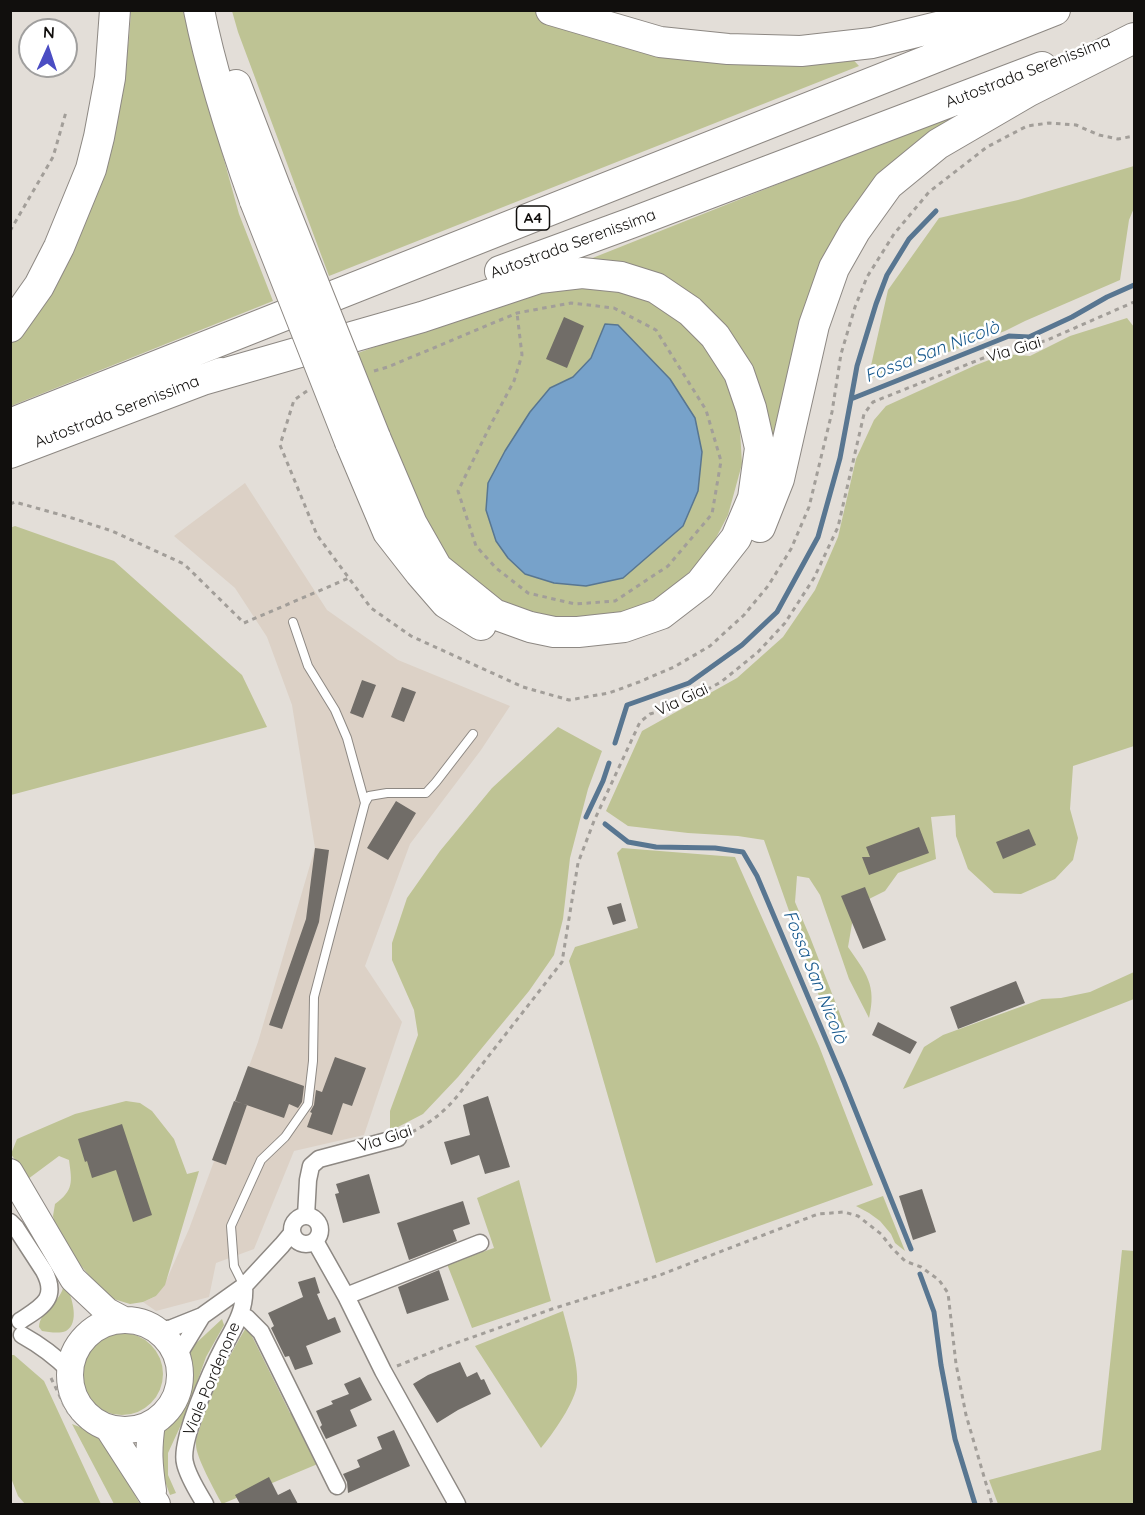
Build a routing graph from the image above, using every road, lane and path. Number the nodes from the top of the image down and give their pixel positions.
1 (115, 10) edge
2 (199, 10) edge
3 (214, 10) edge
4 (551, 10) edge
5 (1007, 10) edge
6 (1055, 10) edge
7 (1134, 31) edge
8 (1134, 38) edge
9 (66, 112) dead end
10 (1134, 136) edge
11 (266, 196) junction
12 (10, 231) edge
13 (1134, 302) edge
14 (517, 313) junction
15 (10, 327) edge
16 (365, 374) dead end
17 (202, 380) junction
18 (308, 390) dead end
19 (10, 424) edge
20 (362, 439) junction
21 (10, 453) edge
22 (10, 504) edge
23 (349, 578) junction
24 (293, 622) dead end
25 (473, 734) dead end
26 (365, 803) junction
27 (398, 1138) joint
28 (13, 1197) edge
29 (306, 1216) junction
30 (10, 1222) edge
31 (292, 1233) junction
32 (315, 1240) junction
33 (480, 1243) dead end
34 (73, 1279) junction
35 (244, 1286) junction
36 (346, 1296) junction
37 (240, 1314) junction
38 (202, 1316) junction
39 (124, 1320) junction
40 (16, 1328) edge
41 (157, 1331) junction
42 (81, 1342) junction
43 (177, 1357) junction
44 (384, 1371) junction
45 (60, 1373) junction
46 (152, 1423) junction
47 (99, 1429) junction
48 (337, 1486) dead end
49 (155, 1502) edge
50 (205, 1504) edge
51 (457, 1504) edge
52 (992, 1504) edge

1 - 15 highway
2 - 11 highway
3 - 11 highway
4 - 5 highway
6 - 19 highway, Autostrada Serenissima / A4
7 - 17 highway, Autostrada Serenissima / A4
8 - 20 highway
9 - 12 path
10 - 23 path
11 - 20 highway, bridge
13 - 27 path, Via Giai
14 - 14 path
14 - 16 path
17 - 20 highway
17 - 21 highway, Autostrada Serenissima / A4
18 - 23 path
22 - 23 path
24 - 26 lane
25 - 26 lane
26 - 35 lane
27 - 29 street, Via Giai
28 - 34 main road
29 - 31 street
29 - 32 street
30 - 40 street
31 - 32 street
31 - 35 street
32 - 36 street
33 - 36 street
34 - 39 main road
34 - 42 main road
35 - 37 street, Viale Pordenone
35 - 38 street
36 - 44 street
37 - 48 street
37 - 50 street, Viale Pordenone
38 - 41 street
38 - 43 street
39 - 41 main road
39 - 42 main road
40 - 45 street
41 - 43 main road
42 - 45 main road
43 - 46 main road, Viale Pordenone
44 - 51 street
44 - 52 path
45 - 47 main road
45 - 47 path
46 - 47 main road
46 - 49 main road
47 - 49 main road

